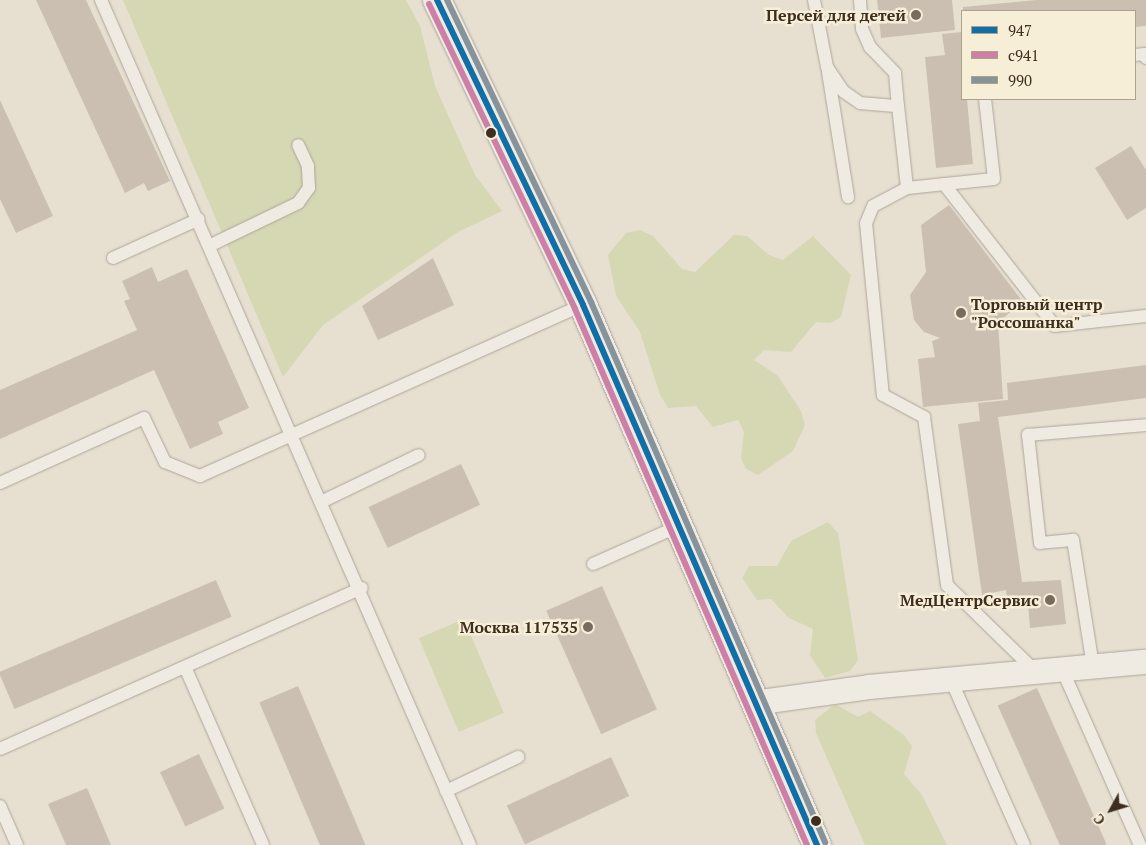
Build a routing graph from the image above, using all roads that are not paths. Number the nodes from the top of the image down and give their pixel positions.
1 (101, 0) edge
2 (814, 0) edge
3 (860, 0) edge
4 (437, 4) edge
5 (1136, 55) edge
6 (1146, 58) edge
7 (827, 67) junction
8 (985, 100) edge
9 (898, 106) junction
10 (298, 145) dead end
11 (944, 184) junction
12 (907, 188) junction
13 (848, 197) dead end
14 (199, 219) junction
15 (211, 245) junction
16 (113, 258) dead end
17 (583, 305) junction
18 (1146, 316) edge
19 (1146, 425) edge
20 (293, 434) junction
21 (420, 455) dead end
22 (0, 482) edge
23 (322, 501) junction
24 (681, 525) junction
25 (593, 564) dead end
26 (362, 588) junction
27 (1146, 662) edge
28 (1093, 666) junction
29 (185, 667) junction
30 (1062, 670) junction
31 (1036, 672) junction
32 (951, 680) junction
33 (754, 703) junction
34 (0, 749) edge
35 (518, 758) dead end
36 (446, 791) junction
37 (0, 806) edge
38 (17, 845) edge
39 (263, 845) edge
40 (470, 845) edge
41 (817, 845) edge
42 (1024, 845) edge
43 (1140, 845) edge

1 - 14 lane
2 - 7 lane
3 - 9 lane
4 - 17 street
5 - 6 lane
7 - 9 lane
7 - 13 lane
8 - 11 lane
9 - 12 lane
10 - 15 lane
11 - 12 lane
11 - 18 lane
12 - 31 lane
14 - 15 lane
14 - 16 lane
15 - 20 lane
17 - 20 lane
17 - 24 street
19 - 28 lane
20 - 22 lane
20 - 23 lane
21 - 23 lane
23 - 26 lane
24 - 25 lane
24 - 33 street
26 - 29 lane
26 - 36 lane
27 - 28 street
28 - 30 street
29 - 34 lane
29 - 39 lane
30 - 31 street
30 - 43 lane
31 - 32 street
32 - 33 street
32 - 42 lane
33 - 41 street
35 - 36 lane
36 - 40 lane
37 - 38 lane

